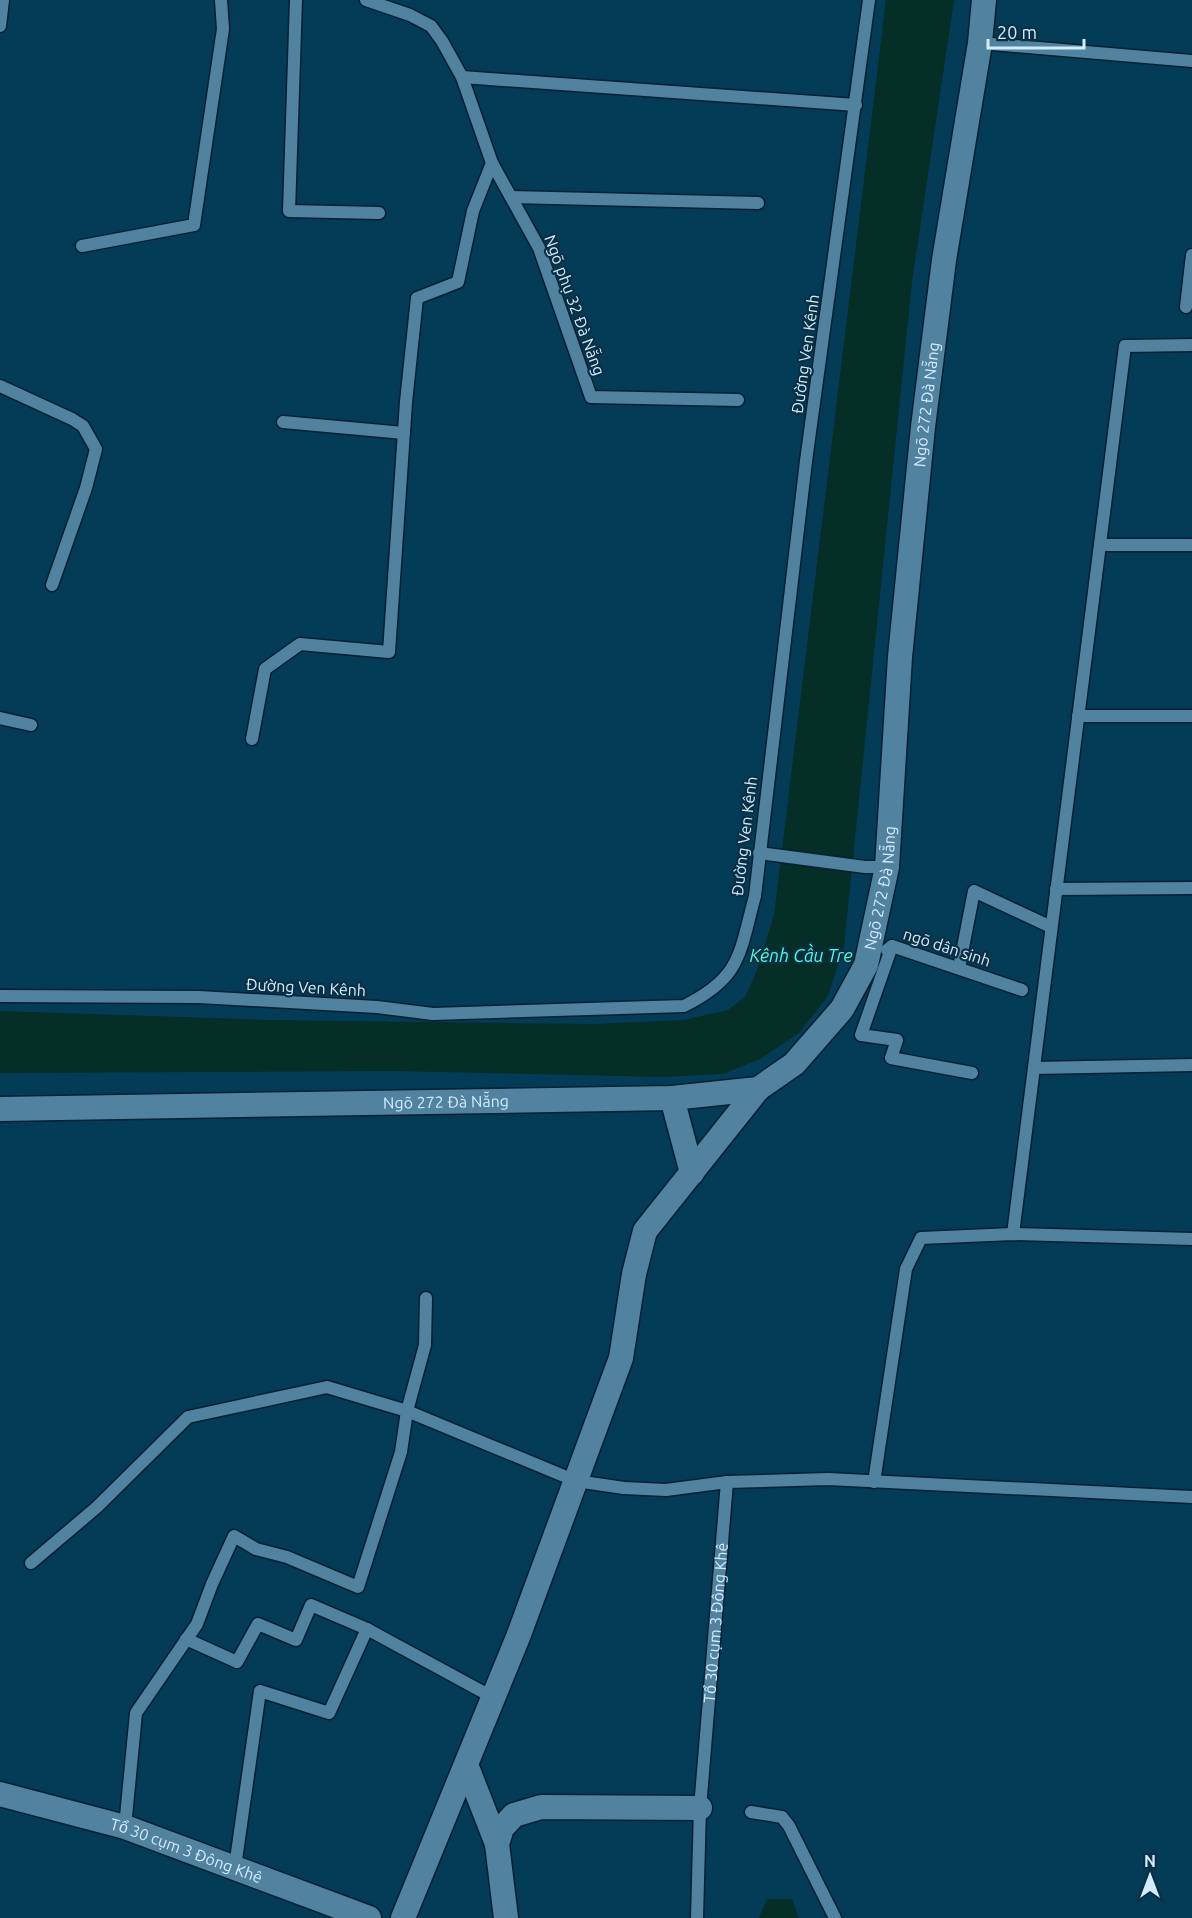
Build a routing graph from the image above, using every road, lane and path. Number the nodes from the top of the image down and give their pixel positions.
1 (3, 0) edge
2 (221, 0) edge
3 (296, 0) edge
4 (366, 0) edge
5 (869, 0) edge
6 (984, 0) edge
7 (0, 26) edge
8 (980, 43) junction
9 (1192, 61) edge
10 (462, 77) junction
11 (856, 105) junction
12 (492, 163) junction
13 (511, 197) junction
14 (758, 203) dead end
15 (379, 213) dead end
16 (82, 246) dead end
17 (1192, 255) edge
18 (1186, 307) dead end
19 (1192, 345) edge
20 (0, 386) edge
21 (738, 400) dead end
22 (283, 422) dead end
23 (404, 433) junction
24 (1100, 545) junction
25 (1192, 545) edge
26 (52, 585) dead end
27 (1078, 716) junction
28 (1192, 716) edge
29 (0, 718) edge
30 (31, 725) dead end
31 (252, 740) dead end
32 (765, 855) junction
33 (876, 867) junction
34 (1192, 888) edge
35 (1056, 889) junction
36 (1051, 927) junction
37 (892, 946) junction
38 (866, 965) junction
39 (959, 968) junction
40 (1022, 990) dead end
41 (0, 996) edge
42 (1192, 1065) edge
43 (1034, 1068) junction
44 (972, 1073) dead end
45 (758, 1089) junction
46 (672, 1098) junction
47 (0, 1109) edge
48 (692, 1173) junction
49 (1013, 1234) junction
50 (1192, 1239) edge
51 (426, 1298) dead end
52 (407, 1411) junction
53 (576, 1481) junction
54 (727, 1482) junction
55 (874, 1482) junction
56 (1192, 1497) edge
57 (31, 1563) dead end
58 (367, 1629) junction
59 (186, 1639) junction
60 (494, 1698) junction
61 (467, 1767) junction
62 (0, 1794) edge
63 (700, 1808) junction
64 (751, 1812) dead end
65 (125, 1827) junction
66 (497, 1844) junction
67 (236, 1868) junction
68 (369, 1918) edge
69 (403, 1918) edge
70 (506, 1918) edge
71 (698, 1918) edge
72 (834, 1918) edge

1 - 7 lane
2 - 16 lane
3 - 15 lane
4 - 10 lane, Ngõ phụ 32 Đà Nẵng
5 - 11 lane, Đường Ven Kênh
6 - 8 street, Ngõ 272 Đà Nẵng
8 - 9 lane
8 - 33 street, Ngõ 272 Đà Nẵng
10 - 11 lane
10 - 12 lane, Ngõ phụ 32 Đà Nẵng
11 - 32 lane, Đường Ven Kênh
12 - 13 lane, Ngõ phụ 32 Đà Nẵng
12 - 23 lane
13 - 14 lane
13 - 21 lane, Ngõ phụ 32 Đà Nẵng
17 - 18 lane
19 - 24 lane
20 - 26 lane
22 - 23 lane
23 - 31 lane
24 - 25 lane
24 - 27 lane
27 - 28 lane
27 - 35 lane
29 - 30 lane
32 - 33 lane
32 - 41 lane, Đường Ven Kênh
33 - 38 street, Ngõ 272 Đà Nẵng
34 - 35 lane
35 - 36 lane
36 - 39 lane
36 - 43 lane
37 - 38 lane, ngõ dân sinh
37 - 39 lane, ngõ dân sinh
37 - 44 lane
38 - 45 street, Ngõ 272 Đà Nẵng
39 - 40 lane, ngõ dân sinh
42 - 43 lane
43 - 49 lane
45 - 46 street, Ngõ 272 Đà Nẵng
45 - 48 street
46 - 47 street, Ngõ 272 Đà Nẵng
46 - 48 street
48 - 53 street
49 - 50 lane
49 - 55 lane
51 - 52 lane
52 - 53 lane
52 - 57 lane
52 - 59 lane
53 - 54 lane
53 - 60 street
54 - 55 lane
54 - 63 lane, Tổ 30 cụm 3 Đông Khê
55 - 56 lane
58 - 59 lane
58 - 60 lane
58 - 67 lane
59 - 65 lane
60 - 61 street
61 - 66 street
61 - 69 street
62 - 65 street, Tổ 30 cụm 3 Đông Khê
63 - 66 street
63 - 71 lane, Tổ 30 cụm 3 Đông Khê
64 - 72 lane
65 - 67 street, Tổ 30 cụm 3 Đông Khê
66 - 70 street
67 - 68 street, Tổ 30 cụm 3 Đông Khê

